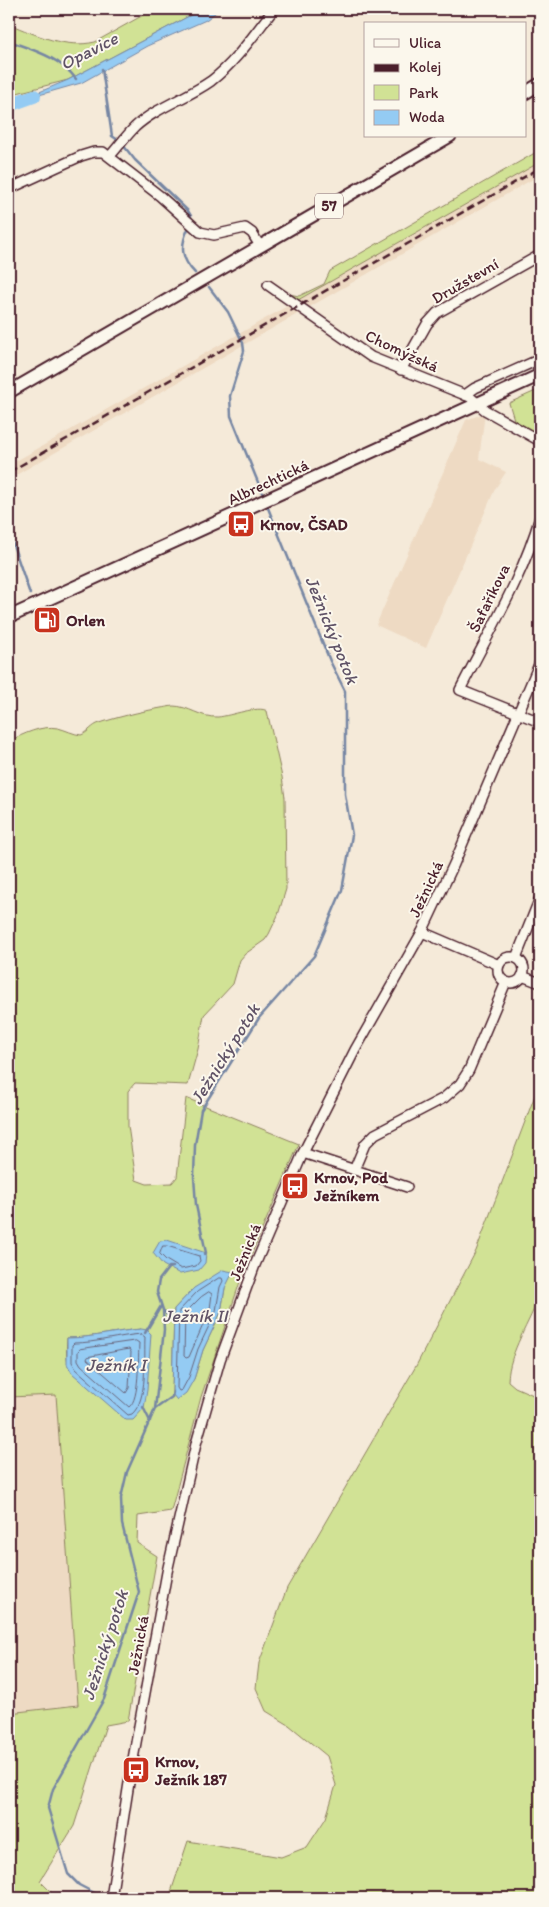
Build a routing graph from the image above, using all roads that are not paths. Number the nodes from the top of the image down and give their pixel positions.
1 (274, 9) edge
2 (540, 84) edge
3 (526, 92) edge
4 (447, 138) edge
5 (110, 156) junction
6 (9, 189) edge
7 (260, 246) junction
8 (540, 255) edge
9 (268, 285) dead end
10 (540, 359) edge
11 (401, 370) junction
12 (540, 375) edge
13 (9, 392) edge
14 (465, 395) junction
15 (478, 404) junction
16 (540, 441) edge
17 (540, 517) edge
18 (9, 617) edge
19 (540, 662) edge
20 (518, 713) junction
21 (540, 722) edge
22 (540, 898) edge
23 (422, 932) junction
24 (516, 958) junction
25 (499, 965) junction
26 (522, 976) junction
27 (506, 982) junction
28 (540, 983) edge
29 (302, 1153) junction
30 (354, 1170) junction
31 (407, 1187) dead end
32 (111, 1898) edge

1 - 5 street
2 - 3 main road
4 - 7 main road, 57
5 - 6 street
5 - 7 street
7 - 13 main road, 57
8 - 11 street, Družstevní
9 - 11 street, Chomýžská
10 - 14 street
11 - 14 street, Chomýžská
12 - 15 main road, Albrechtická
14 - 15 street, Chomýžská
15 - 16 street, Chomýžská
15 - 18 main road, Albrechtická
17 - 20 street, Šafaříkova
19 - 20 street, Ježnická
20 - 21 street
20 - 23 street, Ježnická
22 - 24 street
23 - 25 street
23 - 29 street, Ježnická
24 - 25 street
24 - 26 street
25 - 27 street
26 - 27 street
26 - 28 street
27 - 30 street
29 - 30 street
29 - 32 street, Ježnická
30 - 31 street

